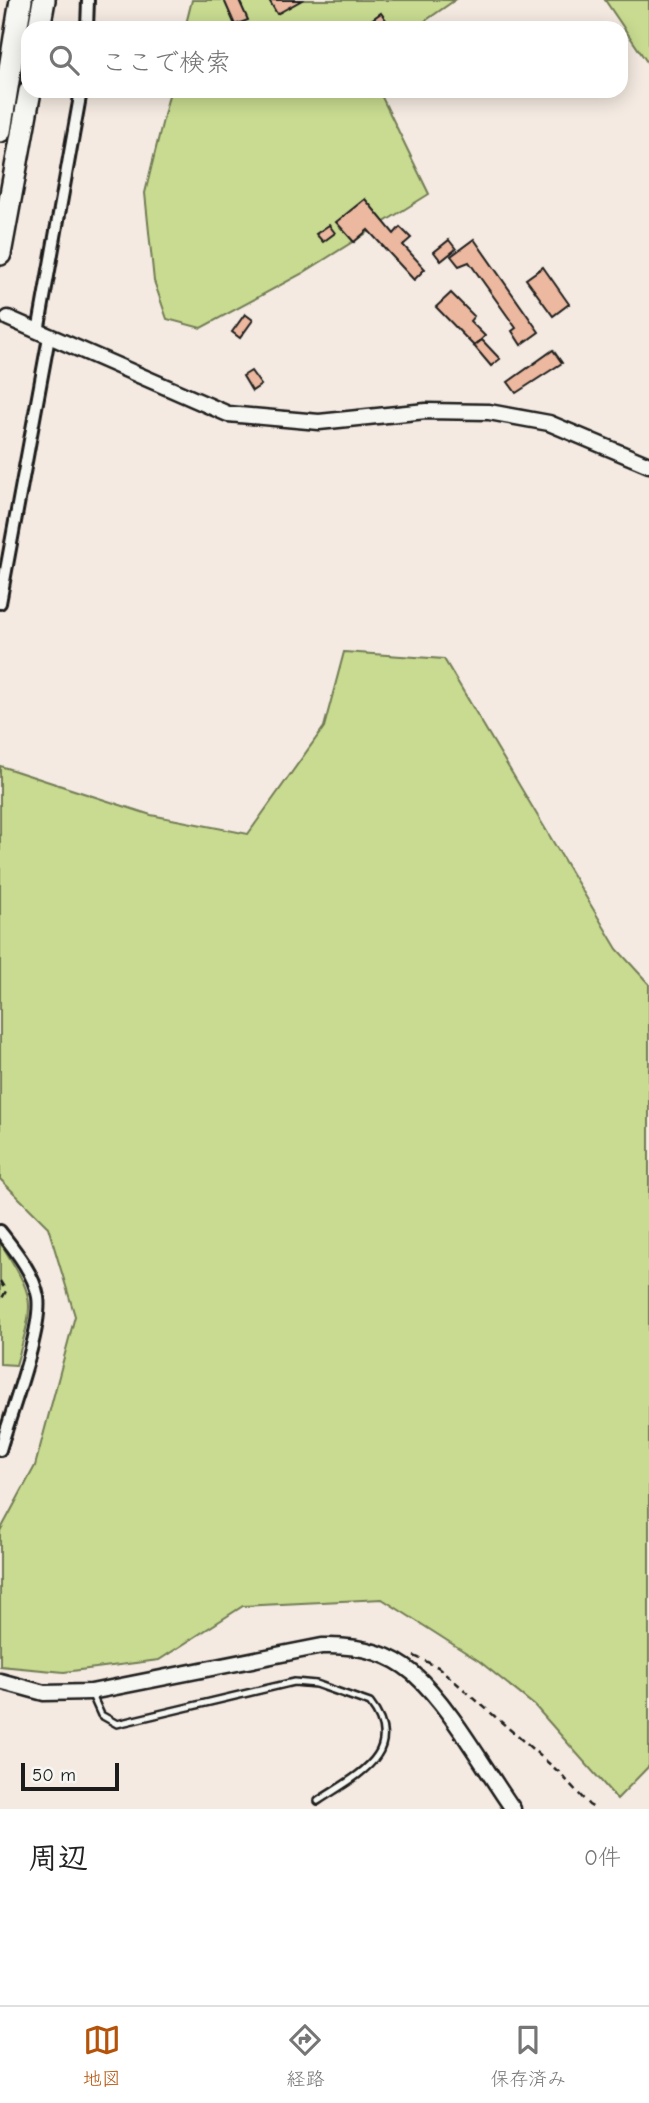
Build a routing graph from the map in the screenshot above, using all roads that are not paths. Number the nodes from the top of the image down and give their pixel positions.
1 (21, 0) edge
2 (44, 0) edge
3 (88, 0) edge
4 (40, 21) edge
5 (87, 21) edge
6 (29, 98) edge
7 (79, 98) edge
8 (0, 131) edge
9 (0, 254) edge
10 (8, 318) dead end
11 (43, 334) junction
12 (649, 464) edge
13 (0, 603) edge
14 (0, 1231) edge
15 (0, 1450) edge
16 (0, 1681) edge
17 (91, 1692) junction
18 (318, 1801) dead end
19 (513, 1809) edge

1 - 8 highway
2 - 4 highway
3 - 5 street
6 - 9 highway
7 - 11 street
10 - 11 street
11 - 12 street
11 - 13 street
14 - 15 street
16 - 17 street
17 - 18 lane
17 - 19 street

